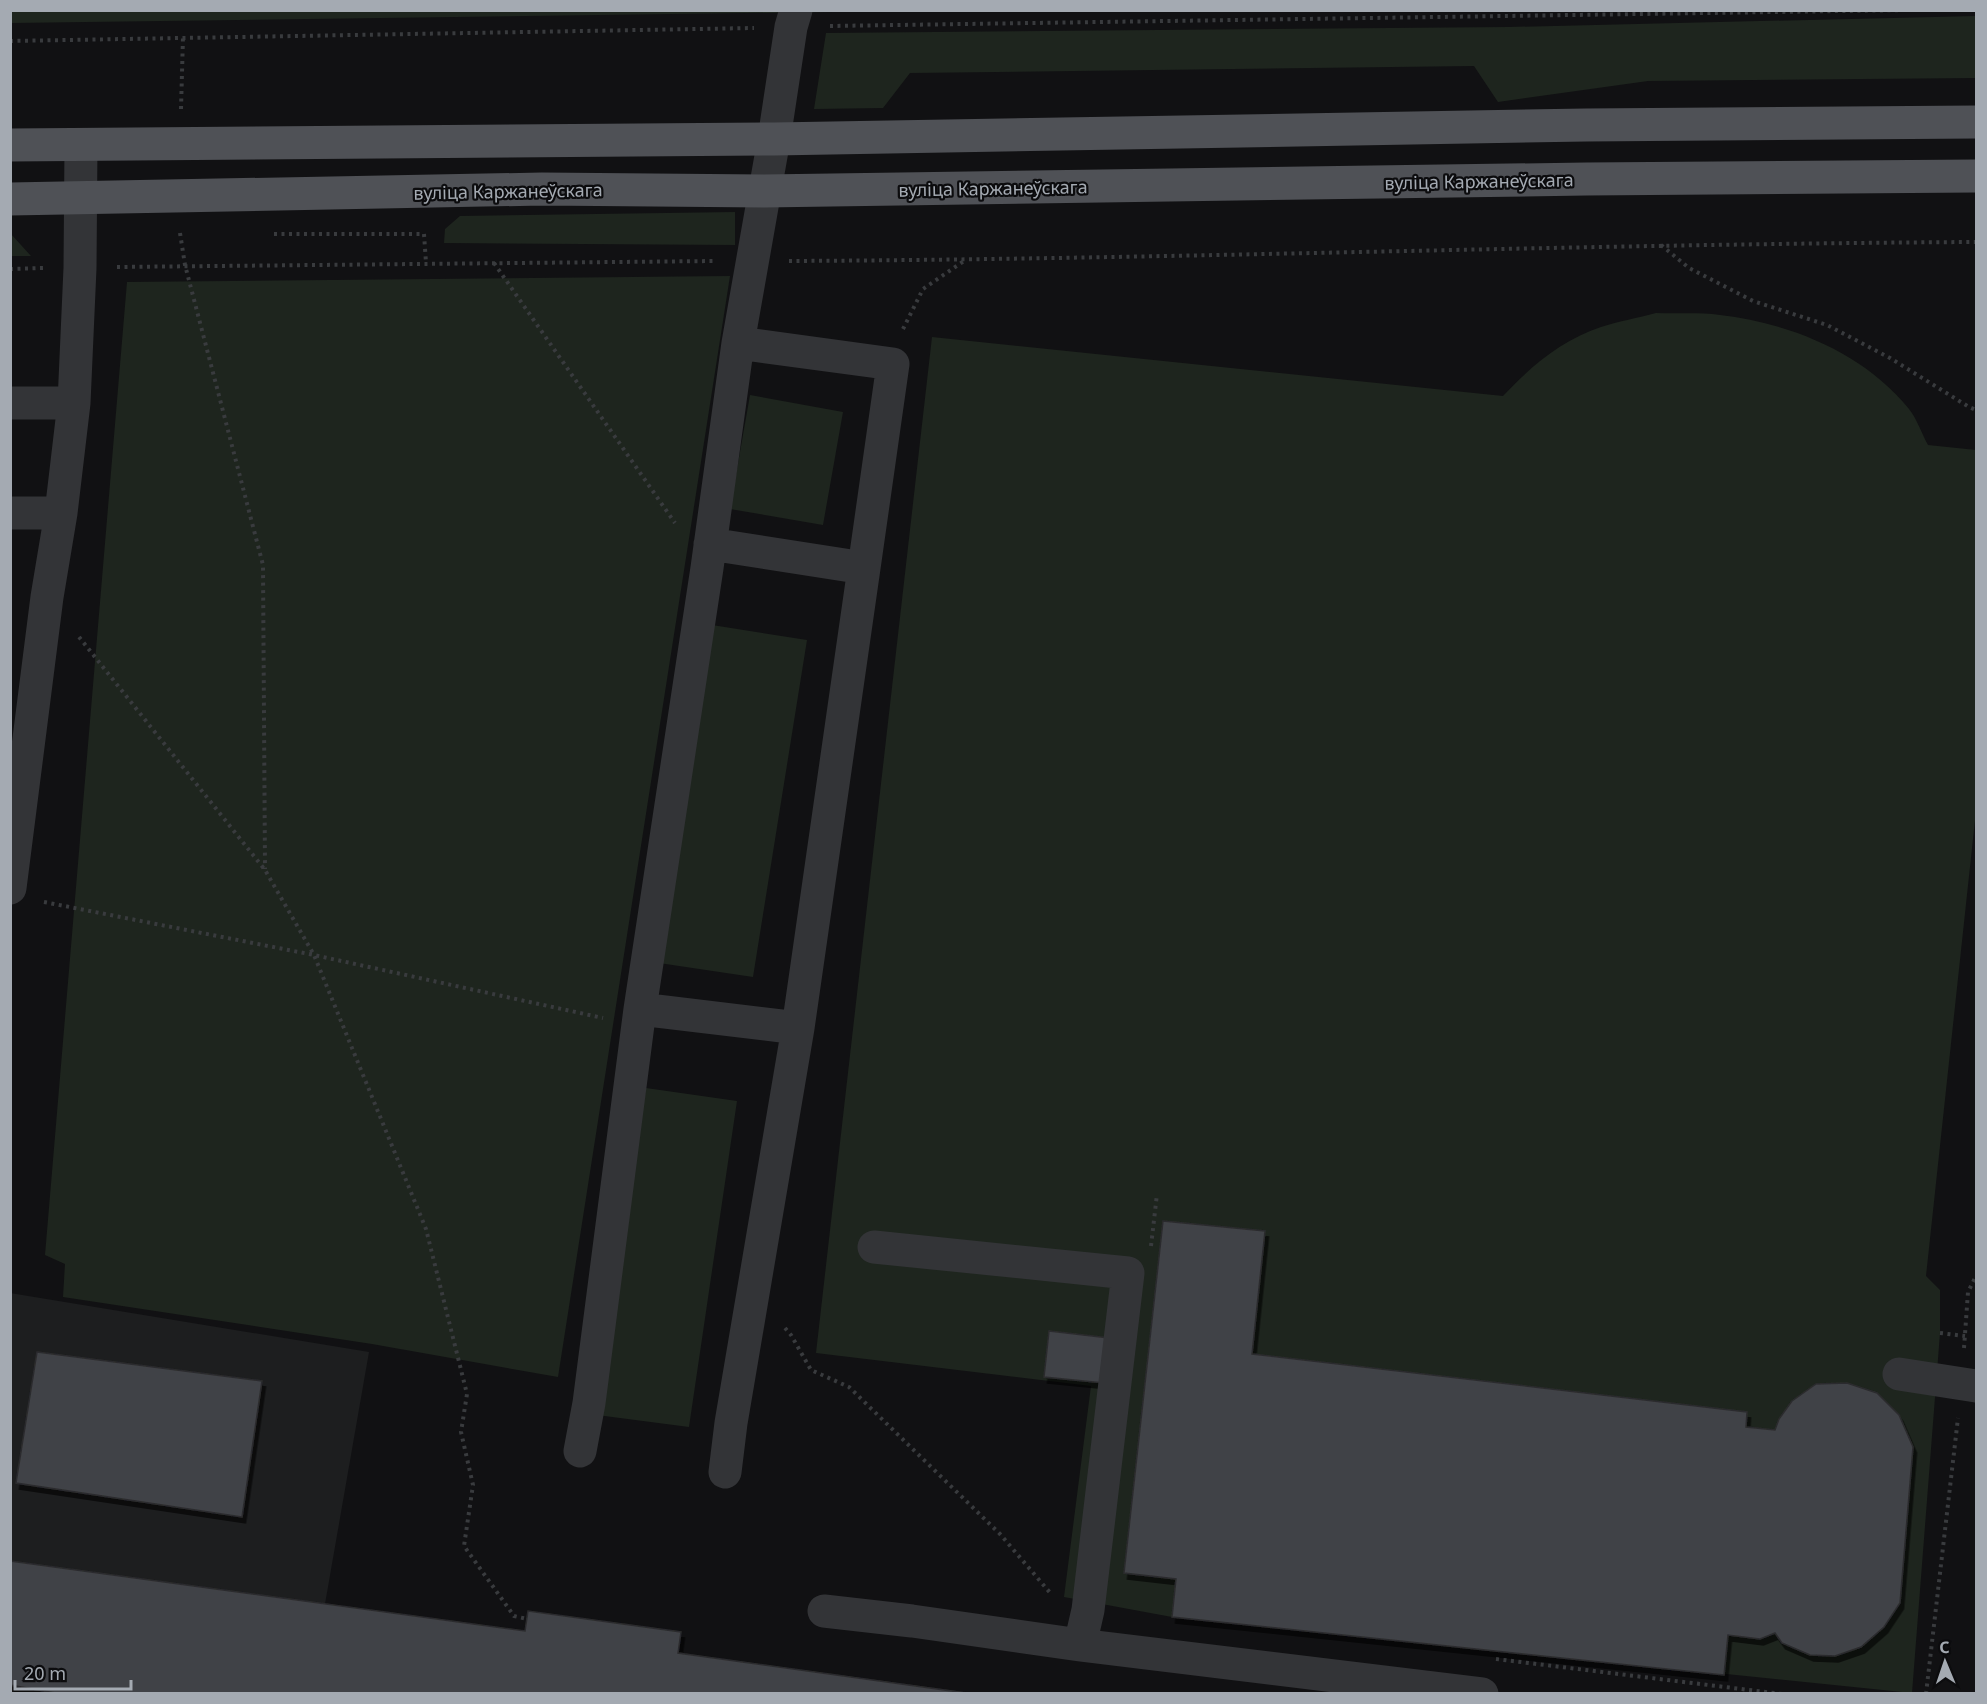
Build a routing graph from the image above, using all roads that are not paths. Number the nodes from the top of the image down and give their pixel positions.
1 (793, 19) edge
2 (1977, 122) edge
3 (774, 139) junction
4 (10, 145) edge
5 (81, 145) junction
6 (1977, 176) edge
7 (764, 191) junction
8 (80, 198) junction
9 (10, 199) edge
10 (738, 343) junction
11 (74, 403) junction
12 (10, 404) edge
13 (10, 513) edge
14 (62, 513) junction
15 (708, 556) junction
16 (864, 568) junction
17 (22, 894) edge
18 (639, 1017) junction
19 (798, 1028) junction
20 (874, 1247) dead end
21 (1899, 1374) dead end
22 (1969, 1385) edge
23 (580, 1451) dead end
24 (725, 1472) dead end
25 (824, 1611) dead end
26 (1080, 1645) junction
27 (1482, 1694) edge

1 - 3 street
2 - 3 main road
3 - 5 main road
3 - 7 street
4 - 5 main road
5 - 8 street
6 - 7 main road, вуліца Каржанеўскага
7 - 8 main road, вуліца Каржанеўскага
7 - 10 street
8 - 9 main road, вуліца Каржанеўскага
8 - 11 street
10 - 15 street
10 - 16 street
11 - 12 street
11 - 14 street
13 - 14 street
14 - 17 street
15 - 16 street
15 - 18 street
16 - 19 street
18 - 19 street
18 - 23 street
19 - 24 street
20 - 26 street
21 - 22 street
25 - 26 street
26 - 27 street

